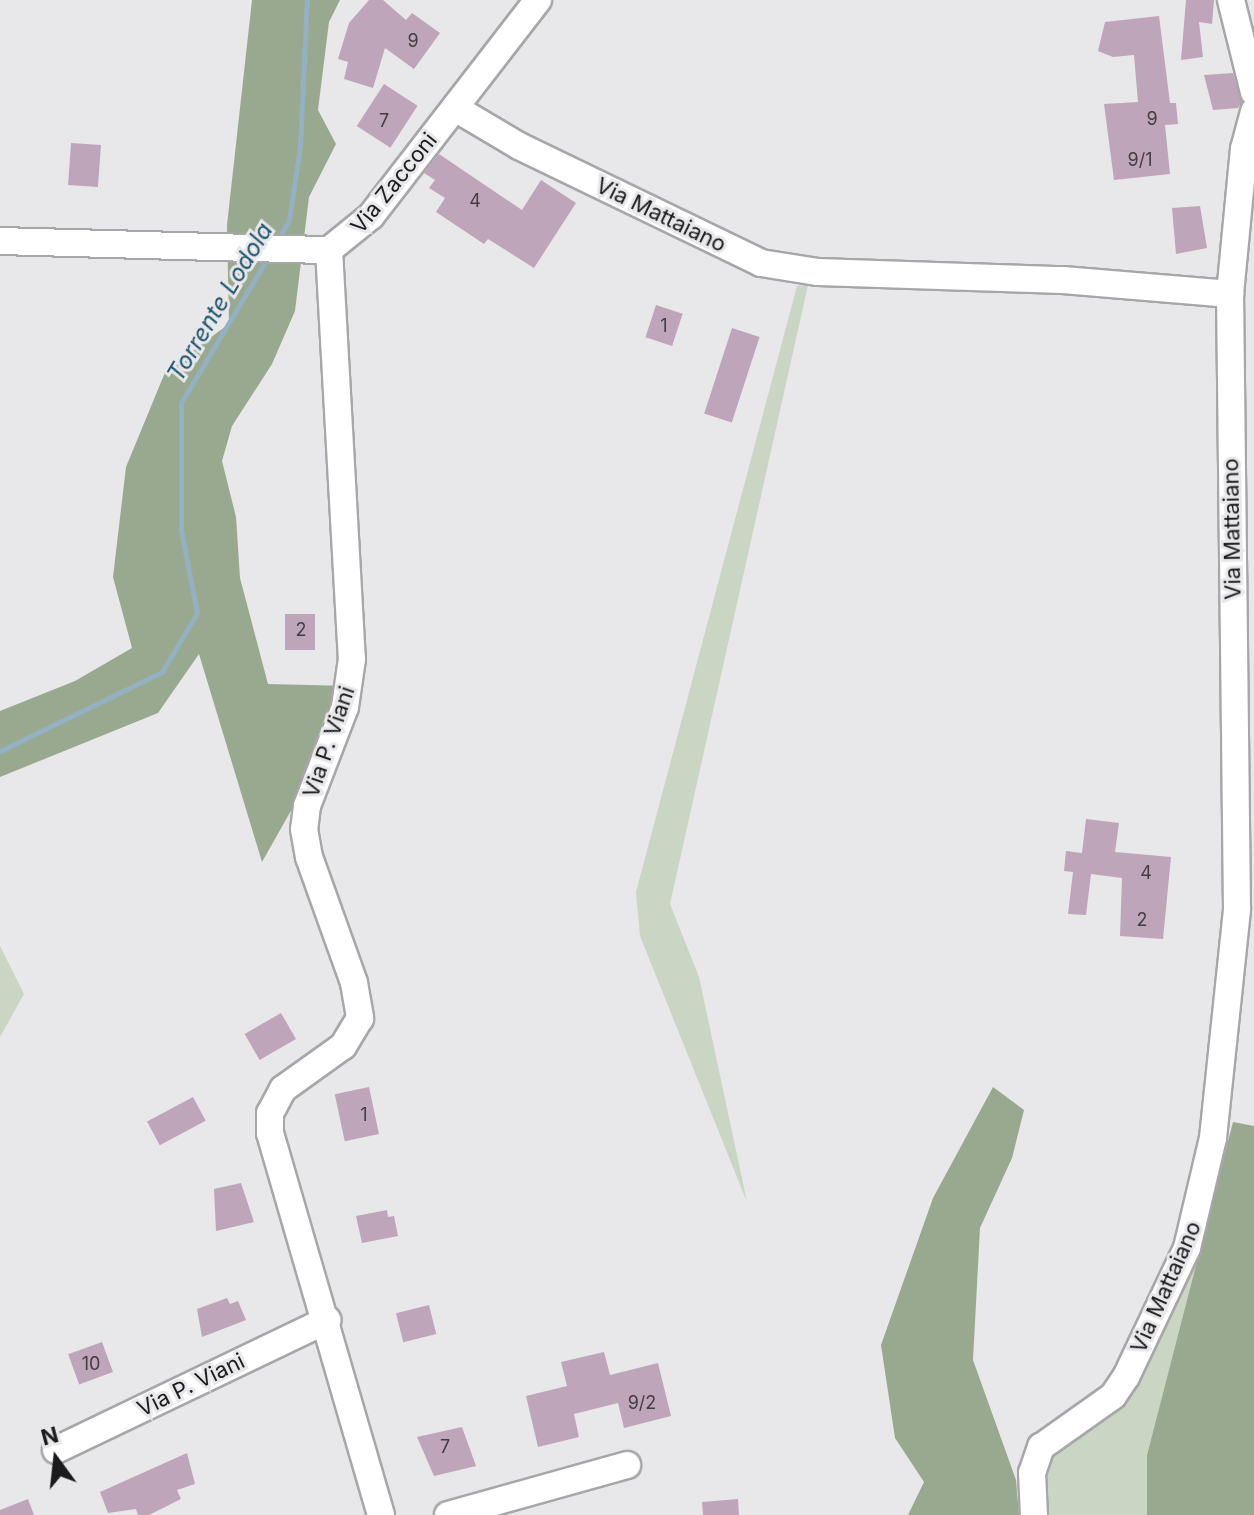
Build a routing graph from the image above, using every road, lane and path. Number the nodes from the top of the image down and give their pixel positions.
1 (538, 0) edge
2 (1231, 0) edge
3 (1254, 92) edge
4 (455, 108) junction
5 (1254, 111) edge
6 (0, 241) edge
7 (321, 252) junction
8 (1230, 294) junction
9 (327, 1320) junction
10 (56, 1450) dead end
11 (627, 1465) dead end
12 (381, 1515) edge
13 (448, 1515) edge
14 (1034, 1515) edge

1 - 4 street, Via Zacconi
2 - 3 street
4 - 7 street, Via Zacconi
4 - 8 street, Via Mattaiano
5 - 8 street
6 - 7 street
7 - 9 street, Via P. Viani
8 - 14 street, Via Mattaiano
9 - 10 street, Via P. Viani
9 - 12 street, Via P. Viani
11 - 13 street

